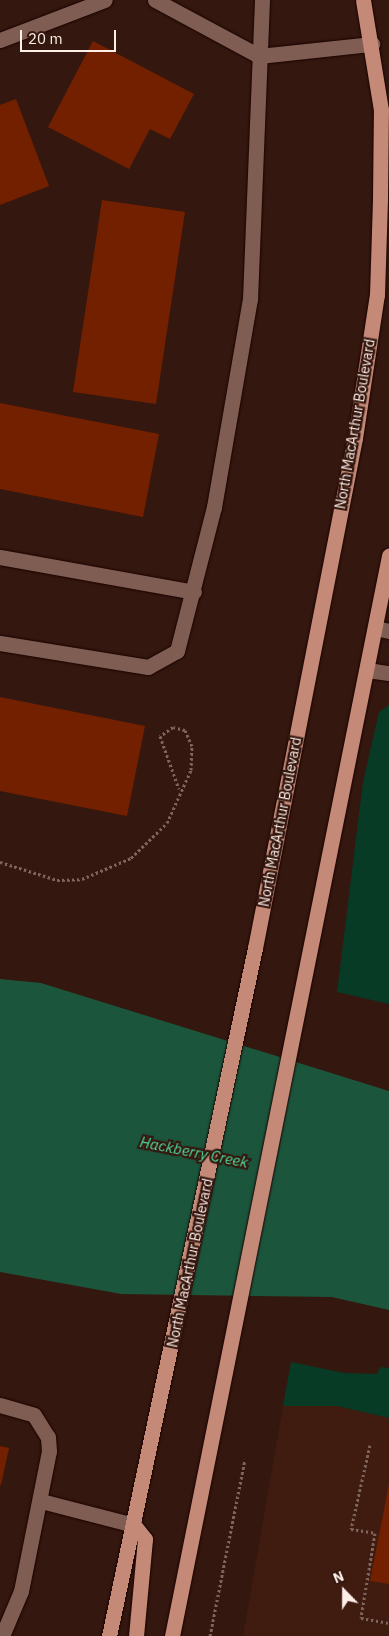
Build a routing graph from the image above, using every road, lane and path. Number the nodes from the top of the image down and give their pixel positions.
1 (104, 0) edge
2 (155, 0) edge
3 (262, 0) edge
4 (363, 0) edge
5 (0, 40) edge
6 (372, 44) junction
7 (258, 56) junction
8 (0, 556) edge
9 (389, 556) edge
10 (194, 592) junction
11 (382, 629) edge
12 (0, 643) edge
13 (367, 670) junction
14 (389, 673) edge
15 (179, 788) junction
16 (0, 862) edge
17 (0, 1405) edge
18 (370, 1445) dead end
19 (245, 1459) dead end
20 (41, 1502) junction
21 (134, 1525) junction
22 (389, 1623) edge
23 (2, 1636) edge
24 (110, 1636) edge
25 (136, 1636) edge
26 (172, 1636) edge
27 (210, 1636) edge

1 - 5 lane
2 - 7 lane
3 - 7 lane
4 - 6 main road, North MacArthur Boulevard
6 - 7 lane
6 - 21 main road, North MacArthur Boulevard
7 - 10 lane
8 - 10 lane
9 - 11 main road
10 - 12 lane
11 - 13 main road
13 - 14 lane
13 - 26 main road
15 - 15 path
15 - 16 path
17 - 20 lane
18 - 22 path
19 - 27 path
20 - 21 lane
20 - 23 lane
21 - 24 main road, North MacArthur Boulevard
21 - 25 main road

